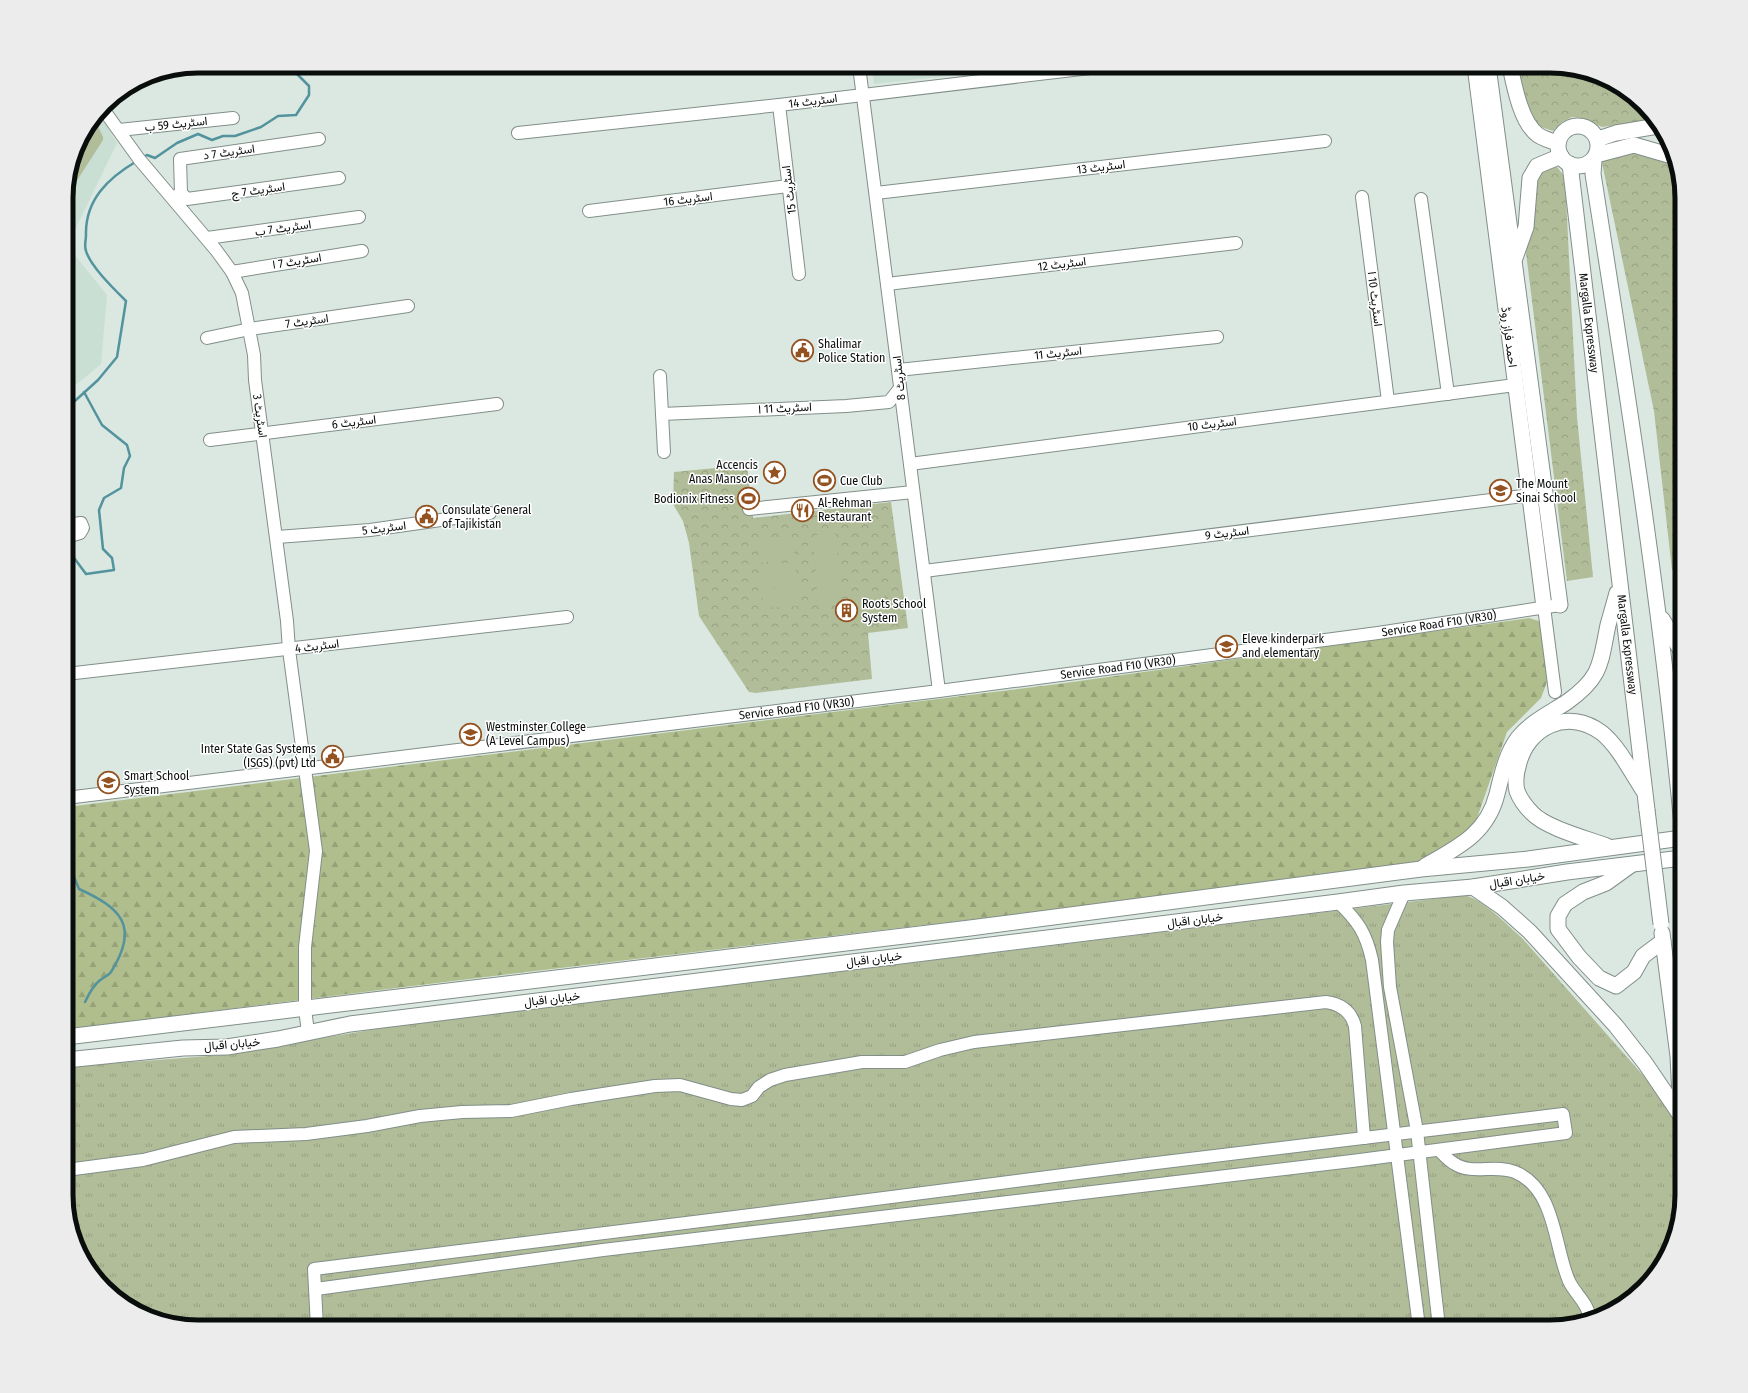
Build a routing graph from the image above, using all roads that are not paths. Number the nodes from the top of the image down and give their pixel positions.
1 (860, 73) edge
2 (1051, 73) edge
3 (1477, 73) edge
4 (1488, 73) edge
5 (1511, 73) edge
6 (863, 96) junction
7 (779, 105) junction
8 (106, 113) edge
9 (233, 118) dead end
10 (1653, 127) edge
11 (119, 130) junction
12 (518, 133) dead end
13 (319, 139) dead end
14 (1598, 139) junction
15 (1325, 141) dead end
16 (1492, 145) junction
17 (1563, 154) junction
18 (1668, 155) edge
19 (1595, 157) junction
20 (339, 178) dead end
21 (788, 186) junction
22 (876, 193) junction
23 (178, 195) junction
24 (1362, 197) dead end
25 (1421, 199) dead end
26 (589, 211) dead end
27 (359, 217) dead end
28 (206, 238) junction
29 (1236, 243) dead end
30 (362, 251) dead end
31 (1514, 262) junction
32 (232, 272) junction
33 (800, 274) dead end
34 (887, 284) junction
35 (408, 306) dead end
36 (250, 329) junction
37 (1217, 337) dead end
38 (207, 338) dead end
39 (898, 370) junction
40 (660, 376) dead end
41 (1515, 385) junction
42 (900, 388) junction
43 (1448, 394) junction
44 (1388, 401) junction
45 (497, 404) dead end
46 (662, 414) junction
47 (263, 434) junction
48 (210, 440) dead end
49 (664, 452) dead end
50 (910, 464) junction
51 (914, 492) junction
52 (1531, 495) junction
53 (749, 509) dead end
54 (490, 513) dead end
55 (73, 524) edge
56 (73, 535) edge
57 (277, 537) junction
58 (924, 571) junction
59 (1619, 584) junction
60 (1560, 605) joint
61 (1544, 607) junction
62 (1657, 610) junction
63 (567, 617) dead end
64 (1675, 642) edge
65 (289, 650) junction
66 (73, 675) edge
67 (939, 691) junction
68 (1555, 692) dead end
69 (1675, 740) edge
70 (304, 768) junction
71 (1645, 792) junction
72 (73, 797) edge
73 (1675, 839) edge
74 (1610, 847) junction
75 (1675, 859) edge
76 (1632, 864) junction
77 (1421, 869) junction
78 (1473, 887) junction
79 (1404, 893) junction
80 (1338, 902) junction
81 (1662, 941) junction
82 (304, 1009) junction
83 (308, 1032) junction
84 (1675, 1034) edge
85 (73, 1036) edge
86 (73, 1059) edge
87 (1675, 1110) edge
88 (1417, 1131) junction
89 (1393, 1134) junction
90 (1364, 1138) junction
91 (1439, 1150) junction
92 (1418, 1152) junction
93 (1395, 1156) junction
94 (73, 1169) edge
95 (316, 1289) junction
96 (1589, 1314) edge
97 (317, 1320) edge
98 (1417, 1320) edge
99 (1438, 1320) edge

1 - 6 street, اسٹریٹ 8
2 - 6 street, اسٹریٹ 14
3 - 16 main road, احمد فراز روڈ
4 - 16 main road, احمد فراز روڈ
5 - 17 main road
6 - 7 street, اسٹریٹ 14
6 - 22 street, اسٹریٹ 8
7 - 12 street, اسٹریٹ 14
7 - 21 street, اسٹریٹ 15
8 - 11 street, اسٹریٹ 3
9 - 11 street, اسٹریٹ 59 ب
10 - 14 main road
11 - 23 street, اسٹریٹ 3
13 - 23 street, اسٹریٹ 7 د
14 - 17 main road
14 - 19 main road
15 - 22 street, اسٹریٹ 13
16 - 31 main road, احمد فراز روڈ
16 - 41 main road, احمد فراز روڈ
17 - 19 main road
17 - 31 main road
17 - 59 main road, Margalla Expressway
18 - 19 main road
19 - 62 main road, Margalla Expressway
20 - 23 street, اسٹریٹ 7 ج
21 - 26 street, اسٹریٹ 16
21 - 33 street, اسٹریٹ 15
22 - 34 street, اسٹریٹ 8
23 - 28 street, اسٹریٹ 3
24 - 44 street, اسٹریٹ 10 ا
25 - 43 street
27 - 28 street, اسٹریٹ 7 ب
28 - 32 street, اسٹریٹ 3
29 - 34 street, اسٹریٹ 12
30 - 32 street, اسٹریٹ 7 ا
31 - 60 main road, احمد فراز روڈ
32 - 36 street, اسٹریٹ 3
34 - 39 street, اسٹریٹ 8
35 - 36 street, اسٹریٹ 7
36 - 38 street, اسٹریٹ 7
36 - 47 street, اسٹریٹ 3
37 - 39 street, اسٹریٹ 11
39 - 42 street, اسٹریٹ 8
40 - 46 street
41 - 43 street, اسٹریٹ 10
41 - 52 main road, احمد فراز روڈ
42 - 46 street, اسٹریٹ 11 ا
42 - 50 street, اسٹریٹ 8
43 - 44 street, اسٹریٹ 10
44 - 50 street, اسٹریٹ 10
45 - 47 street, اسٹریٹ 6
46 - 49 street
47 - 48 street, اسٹریٹ 6
47 - 57 street, اسٹریٹ 3
50 - 51 street, اسٹریٹ 8
51 - 53 street
51 - 58 street, اسٹریٹ 8
52 - 58 street, اسٹریٹ 9
52 - 61 main road, احمد فراز روڈ
54 - 57 street, اسٹریٹ 5
55 - 56 street
57 - 65 street, اسٹریٹ 3
58 - 67 street, اسٹریٹ 8
59 - 71 main road, Margalla Expressway
59 - 77 main road
60 - 61 street, Service Road F10 (VR30)
61 - 67 street, Service Road F10 (VR30)
61 - 68 street
62 - 64 main road
62 - 69 main road, Margalla Expressway
63 - 65 street, اسٹریٹ 4
65 - 66 street, اسٹریٹ 4
65 - 70 street, اسٹریٹ 3
67 - 70 street, Service Road F10 (VR30)
70 - 72 street, Service Road F10 (VR30)
70 - 82 street, اسٹریٹ 3
71 - 74 main road
71 - 81 main road, Margalla Expressway, bridge
73 - 74 main road, خیابان اقبال
74 - 77 main road, خیابان اقبال
75 - 76 main road, خیابان اقبال
76 - 78 main road, خیابان اقبال
76 - 81 main road
77 - 82 main road, خیابان اقبال
78 - 79 main road, خیابان اقبال
78 - 87 main road
79 - 80 main road, خیابان اقبال
79 - 88 street
80 - 83 main road, خیابان اقبال
80 - 89 street
81 - 84 main road, Margalla Expressway
82 - 83 street, اسٹریٹ 3
82 - 85 main road, خیابان اقبال
83 - 86 main road, خیابان اقبال
88 - 89 street
88 - 91 street
88 - 92 street
89 - 90 street
89 - 93 street
90 - 94 street
90 - 95 street
91 - 92 street
91 - 96 street
92 - 93 street
92 - 99 street
93 - 95 street
93 - 98 street
95 - 97 street

